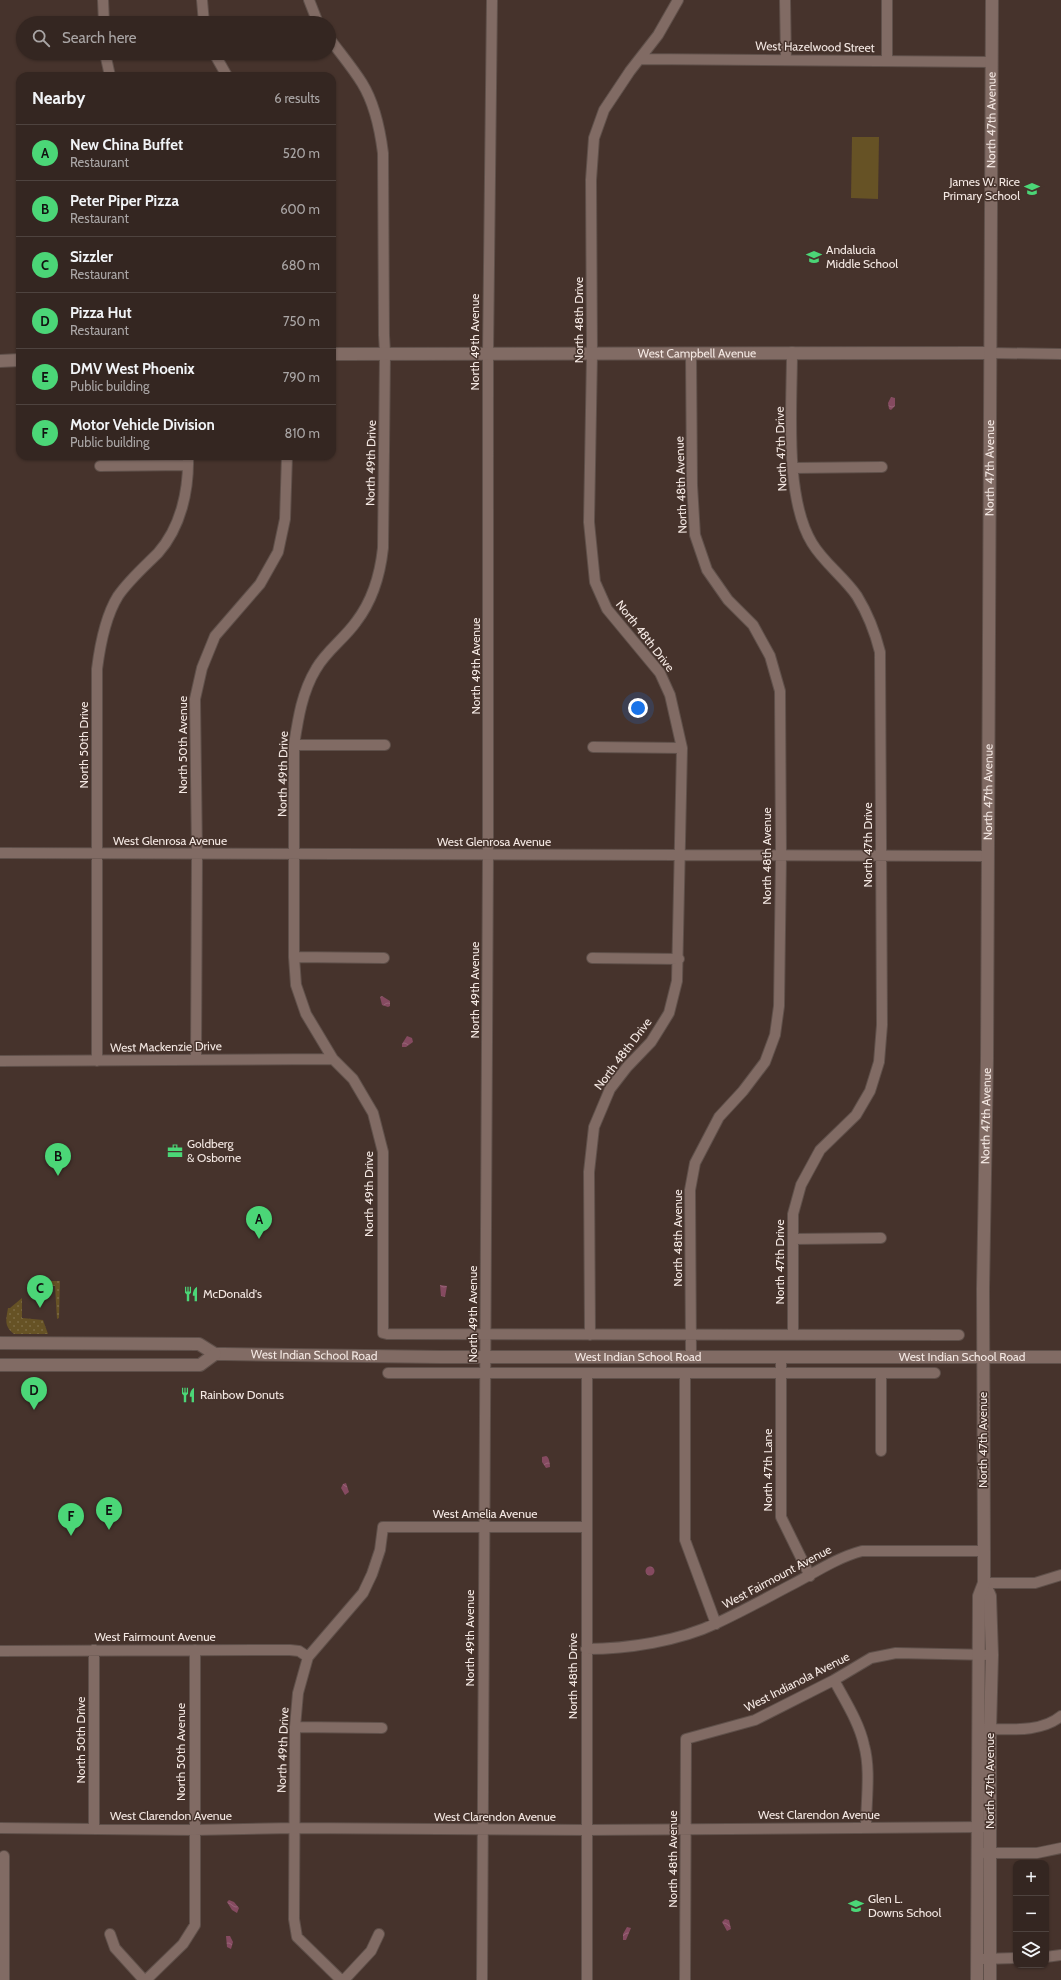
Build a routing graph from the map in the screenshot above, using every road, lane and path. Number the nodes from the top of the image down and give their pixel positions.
1 (103, 0) edge
2 (202, 0) edge
3 (309, 0) edge
4 (492, 0) edge
5 (678, 0) edge
6 (785, 0) edge
7 (887, 0) edge
8 (992, 0) edge
9 (104, 16) edge
10 (203, 16) edge
11 (315, 16) edge
12 (336, 48) edge
13 (640, 59) junction
14 (107, 60) edge
15 (218, 60) edge
16 (786, 60) junction
17 (887, 61) junction
18 (991, 62) junction
19 (109, 72) edge
20 (225, 72) edge
21 (792, 352) junction
22 (385, 353) junction
23 (990, 353) junction
24 (336, 354) edge
25 (488, 354) junction
26 (592, 354) junction
27 (691, 354) junction
28 (1061, 354) edge
29 (16, 360) edge
30 (0, 361) edge
31 (286, 460) edge
32 (188, 461) edge
33 (100, 466) dead end
34 (882, 467) dead end
35 (793, 468) junction
36 (294, 745) junction
37 (385, 745) dead end
38 (593, 747) dead end
39 (682, 748) junction
40 (0, 853) edge
41 (98, 854) junction
42 (197, 854) junction
43 (295, 854) junction
44 (488, 855) junction
45 (680, 855) junction
46 (781, 856) junction
47 (881, 856) junction
48 (988, 856) junction
49 (294, 957) junction
50 (384, 958) dead end
51 (592, 958) dead end
52 (679, 958) junction
53 (333, 1059) junction
54 (196, 1060) junction
55 (0, 1061) edge
56 (96, 1061) junction
57 (881, 1238) dead end
58 (792, 1239) junction
59 (383, 1332) joint
60 (486, 1334) junction
61 (590, 1335) junction
62 (691, 1335) junction
63 (792, 1335) junction
64 (959, 1335) dead end
65 (0, 1343) edge
66 (216, 1354) junction
67 (691, 1356) junction
68 (781, 1356) junction
69 (485, 1357) junction
70 (983, 1357) junction
71 (1061, 1358) edge
72 (0, 1365) edge
73 (388, 1373) dead end
74 (485, 1373) junction
75 (587, 1373) junction
76 (685, 1373) junction
77 (781, 1373) junction
78 (881, 1373) junction
79 (935, 1373) dead end
80 (881, 1451) dead end
81 (383, 1527) joint
82 (484, 1528) junction
83 (587, 1528) junction
84 (984, 1551) junction
85 (1061, 1575) edge
86 (810, 1576) junction
87 (984, 1583) junction
88 (716, 1624) junction
89 (586, 1649) junction
90 (94, 1650) junction
91 (195, 1650) junction
92 (0, 1651) edge
93 (979, 1655) junction
94 (992, 1655) junction
95 (308, 1657) junction
96 (834, 1680) junction
97 (1061, 1716) edge
98 (295, 1727) junction
99 (382, 1728) dead end
100 (984, 1729) junction
101 (686, 1738) joint
102 (985, 1827) junction
103 (0, 1828) edge
104 (294, 1828) junction
105 (686, 1828) junction
106 (866, 1828) junction
107 (94, 1829) junction
108 (194, 1830) junction
109 (482, 1830) junction
110 (587, 1830) junction
111 (1061, 1848) edge
112 (985, 1853) junction
113 (4, 1856) dead end
114 (110, 1934) dead end
115 (379, 1934) dead end
116 (1061, 1955) edge
117 (1049, 1957) edge
118 (990, 1958) junction
119 (1013, 1958) edge
120 (978, 1959) junction
121 (4, 1980) edge
122 (145, 1980) edge
123 (342, 1980) edge
124 (482, 1980) edge
125 (587, 1980) edge
126 (686, 1980) edge
127 (978, 1980) edge
128 (990, 1980) edge

1 - 9 street
2 - 10 street
3 - 11 street
4 - 25 street, North 49th Avenue
5 - 13 street, North 48th Drive
6 - 16 street
7 - 17 street
8 - 18 street, North 47th Avenue
12 - 22 street, North 49th Drive
13 - 16 street, West Hazelwood Street
13 - 26 street, North 48th Drive
14 - 19 street
15 - 20 street
16 - 17 street, West Hazelwood Street
17 - 18 street, West Hazelwood Street
18 - 23 street, North 47th Avenue
21 - 23 street, West Campbell Avenue
21 - 27 street, West Campbell Avenue
21 - 35 street, North 47th Drive
22 - 24 street, West Campbell Avenue
22 - 25 street, West Campbell Avenue
22 - 36 street, North 49th Drive
23 - 28 street, West Campbell Avenue
23 - 48 street, North 47th Avenue
25 - 26 street, West Campbell Avenue
25 - 44 street, North 49th Avenue
26 - 27 street, West Campbell Avenue
26 - 39 street, North 48th Drive
27 - 46 street, North 48th Avenue
29 - 30 street
31 - 42 street, North 50th Avenue
32 - 33 street
32 - 41 street, North 50th Drive
34 - 35 street
35 - 47 street, North 47th Drive
36 - 37 street
36 - 43 street, North 49th Drive
38 - 39 street
39 - 45 street, North 48th Drive
40 - 41 street, West Glenrosa Avenue
41 - 42 street, West Glenrosa Avenue
41 - 56 street, North 50th Drive
42 - 43 street, West Glenrosa Avenue
42 - 54 street, North 50th Avenue
43 - 44 street, West Glenrosa Avenue
43 - 49 street, North 49th Drive
44 - 45 street, West Glenrosa Avenue
44 - 60 street, North 49th Avenue
45 - 46 street, West Glenrosa Avenue
45 - 52 street, North 48th Drive
46 - 47 street, West Glenrosa Avenue
46 - 62 street, North 48th Avenue
47 - 48 street, West Glenrosa Avenue
47 - 58 street, North 47th Drive
48 - 70 street, North 47th Avenue
49 - 50 street
49 - 53 street, North 49th Drive
51 - 52 street
52 - 61 street, North 48th Drive
53 - 54 street, West Mackenzie Drive
53 - 59 street, North 49th Drive
54 - 56 street, West Mackenzie Drive
55 - 56 street, West Mackenzie Drive
57 - 58 street
58 - 63 street, North 47th Drive
59 - 60 street, West Indian School Road
60 - 61 street, West Indian School Road
60 - 69 street, North 49th Avenue
61 - 62 street, West Indian School Road
62 - 63 street, West Indian School Road
62 - 67 street, North 48th Avenue
63 - 64 street, West Indian School Road
65 - 66 street, West Indian School Road
66 - 69 street, West Indian School Road
66 - 72 street
67 - 68 street, West Indian School Road
67 - 69 street, West Indian School Road
68 - 70 street, West Indian School Road
68 - 77 street, North 47th Lane
69 - 74 street, North 49th Avenue
70 - 71 street, West Indian School Road
70 - 84 street, North 47th Avenue
73 - 74 street, West Indian School Road
74 - 75 street, West Indian School Road
74 - 82 street, North 49th Avenue
75 - 76 street, West Indian School Road
75 - 83 street, North 48th Drive
76 - 77 street, West Indian School Road
76 - 88 street
77 - 78 street, West Indian School Road
77 - 86 street, North 47th Lane
78 - 79 street, West Indian School Road
78 - 80 street
81 - 82 street, West Amelia Avenue
81 - 95 street, North 49th Drive
82 - 83 street, West Amelia Avenue
82 - 109 street, North 49th Avenue
83 - 89 street, North 48th Drive
84 - 86 street, West Fairmount Avenue
84 - 87 street, North 47th Avenue
85 - 87 street
86 - 88 street, West Fairmount Avenue
87 - 93 street, North 47th Avenue
87 - 94 street, North 47th Avenue
88 - 89 street, West Fairmount Avenue
89 - 110 street, North 48th Drive
90 - 91 street, West Fairmount Avenue
90 - 92 street, West Fairmount Avenue
90 - 107 street, North 50th Drive
91 - 95 street, West Fairmount Avenue
91 - 108 street, North 50th Avenue
93 - 94 street, West Indianola Avenue
93 - 96 street, West Indianola Avenue
93 - 100 street, North 47th Avenue
94 - 100 street, North 47th Avenue
95 - 98 street, North 49th Drive
96 - 101 street, West Indianola Avenue
96 - 106 street
97 - 100 street
98 - 99 street
98 - 104 street, North 49th Drive
100 - 102 street, North 47th Avenue
101 - 105 street, North 48th Avenue
102 - 106 street, West Clarendon Avenue
102 - 112 street, North 47th Avenue
103 - 107 street, West Clarendon Avenue
104 - 108 street, West Clarendon Avenue
104 - 109 street, West Clarendon Avenue
104 - 123 street, North 49th Drive
105 - 106 street, West Clarendon Avenue
105 - 110 street, West Clarendon Avenue
105 - 126 street, North 48th Avenue
107 - 108 street, West Clarendon Avenue
108 - 122 street, North 50th Avenue
109 - 110 street, West Clarendon Avenue
109 - 124 street, North 49th Avenue
110 - 125 street, North 48th Drive
111 - 112 street
112 - 118 street, North 47th Avenue
112 - 120 street, North 47th Avenue
113 - 121 street
114 - 122 street
115 - 123 street
116 - 117 street
118 - 119 street
118 - 120 street
118 - 128 street, North 47th Avenue
120 - 127 street, North 47th Avenue

